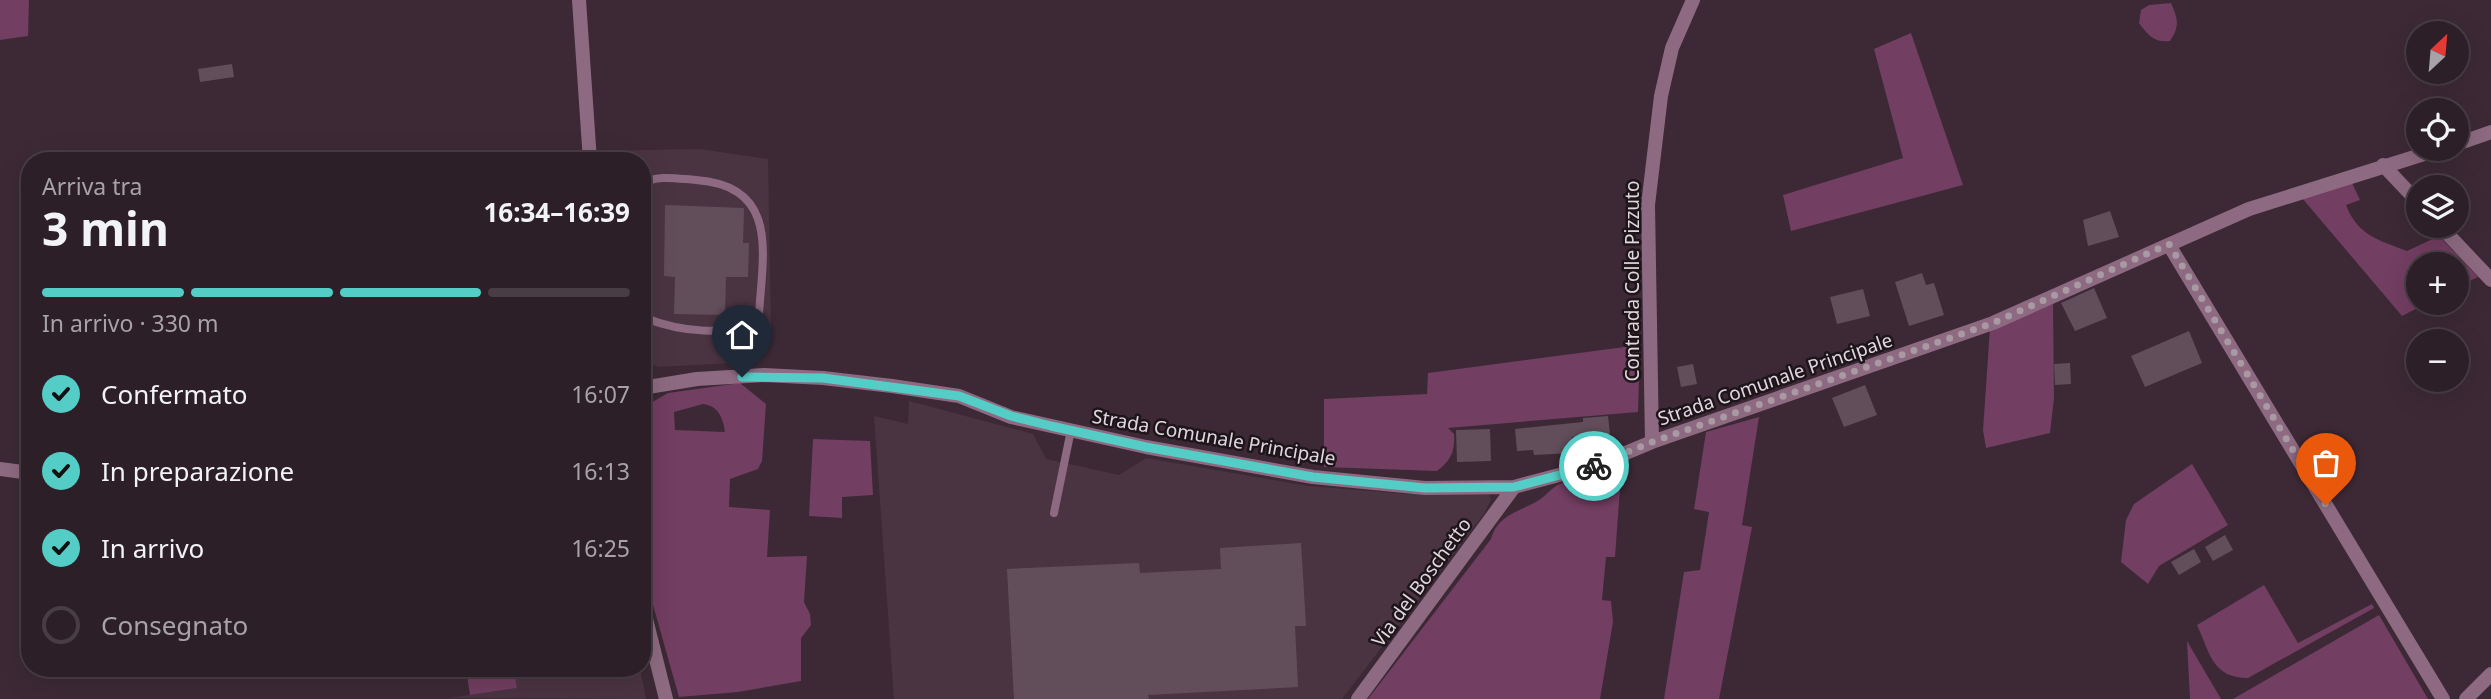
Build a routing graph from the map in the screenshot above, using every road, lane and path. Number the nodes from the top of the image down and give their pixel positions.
1 (579, 0) edge
2 (1693, 0) edge
3 (2491, 132) edge
4 (2469, 140) edge
5 (589, 152) edge
6 (2406, 159) edge
7 (2384, 165) junction
8 (651, 182) edge
9 (2406, 189) edge
10 (2451, 238) edge
11 (2169, 244) junction
12 (2491, 280) edge
13 (651, 320) edge
14 (651, 387) edge
15 (1071, 430) junction
16 (1652, 442) junction
17 (0, 469) edge
18 (21, 472) edge
19 (1514, 487) junction
20 (1054, 513) dead end
21 (651, 639) edge
22 (2491, 674) edge
23 (666, 699) edge
24 (1358, 699) edge
25 (2443, 699) edge
26 (2466, 699) edge

1 - 5 street
2 - 16 street, Contrada Colle Pizzuto
3 - 4 street
6 - 7 street, Strada Comunale Principale
7 - 9 street
7 - 11 street, Strada Comunale Principale
8 - 13 lane
10 - 12 street
11 - 16 street, Strada Comunale Principale
11 - 25 street
14 - 15 street, Strada Comunale Principale
15 - 19 street, Strada Comunale Principale
15 - 20 lane
16 - 19 street, Strada Comunale Principale
17 - 18 street
19 - 24 street, Via del Boschetto
21 - 23 street
22 - 26 street

